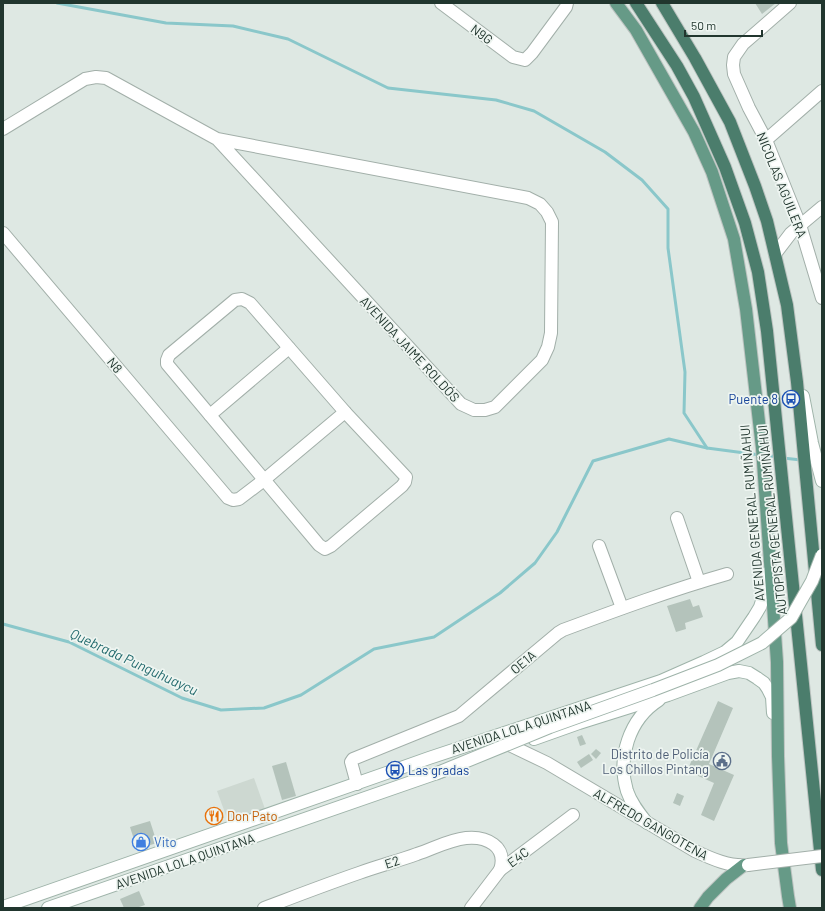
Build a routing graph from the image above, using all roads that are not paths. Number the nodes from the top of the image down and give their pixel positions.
1 (441, 3) edge
2 (567, 3) edge
3 (616, 3) edge
4 (636, 3) edge
5 (662, 3) edge
6 (790, 3) edge
7 (822, 91) edge
8 (3, 129) edge
9 (217, 139) junction
10 (766, 140) junction
11 (822, 208) edge
12 (800, 225) junction
13 (3, 233) edge
14 (775, 254) junction
15 (822, 298) edge
16 (289, 348) junction
17 (793, 349) junction
18 (345, 412) junction
19 (210, 414) junction
20 (765, 478) junction
21 (264, 480) junction
22 (822, 481) edge
23 (677, 518) dead end
24 (599, 546) dead end
25 (822, 555) edge
26 (727, 574) dead end
27 (699, 582) junction
28 (820, 606) edge
29 (622, 608) junction
30 (822, 645) edge
31 (668, 695) junction
32 (492, 737) junction
33 (514, 746) junction
34 (778, 756) junction
35 (435, 774) junction
36 (357, 784) junction
37 (573, 815) dead end
38 (647, 823) junction
39 (822, 856) edge
40 (746, 865) junction
41 (500, 870) junction
42 (822, 870) edge
43 (3, 901) edge
44 (19, 902) junction
45 (3, 907) edge
46 (48, 908) edge
47 (264, 908) edge
48 (471, 908) edge
49 (700, 908) edge
50 (790, 908) edge

1 - 2 street, N9G
3 - 20 main road, AVENIDA GENERAL RUMIÑAHUI
4 - 42 highway, AUTOPISTA GENERAL RUMIÑAHUI
5 - 14 highway
6 - 10 street, NICOLAS AGUILERA
7 - 10 street
8 - 9 street, AVENIDA JAIME ROLDÓS
9 - 9 street, AVENIDA JAIME ROLDÓS
10 - 12 street, NICOLAS AGUILERA
11 - 12 street
12 - 14 street
12 - 15 street, NICOLAS AGUILERA
13 - 21 street, N8
14 - 17 highway
16 - 18 street
16 - 19 street
16 - 19 street
17 - 22 street
17 - 28 highway
18 - 21 street
18 - 21 street
19 - 21 street
20 - 32 street, AVENIDA LOLA QUINTANA
20 - 34 main road, AVENIDA GENERAL RUMIÑAHUI
23 - 27 street
24 - 29 street
25 - 35 street, AVENIDA LOLA QUINTANA, bridge
26 - 27 street, OE1A
27 - 29 street, OE1A
28 - 30 highway
29 - 36 street, OE1A
31 - 33 street, AVENIDA LOLA QUINTANA
31 - 34 street, AVENIDA LOLA QUINTANA
31 - 38 street
32 - 33 street, ALFREDO GANGOTENA
32 - 36 street, AVENIDA LOLA QUINTANA
33 - 35 street, AVENIDA LOLA QUINTANA
33 - 38 street, ALFREDO GANGOTENA
34 - 50 main road, AVENIDA GENERAL RUMIÑAHUI
35 - 46 street, AVENIDA LOLA QUINTANA
36 - 44 street, AVENIDA LOLA QUINTANA
37 - 41 street, E4C
38 - 40 street, ALFREDO GANGOTENA
39 - 40 street, ALFREDO GANGOTENA, bridge
40 - 49 main road
41 - 47 street, E2
41 - 48 street, E4C
43 - 44 street
44 - 45 street, AVENIDA LOLA QUINTANA

